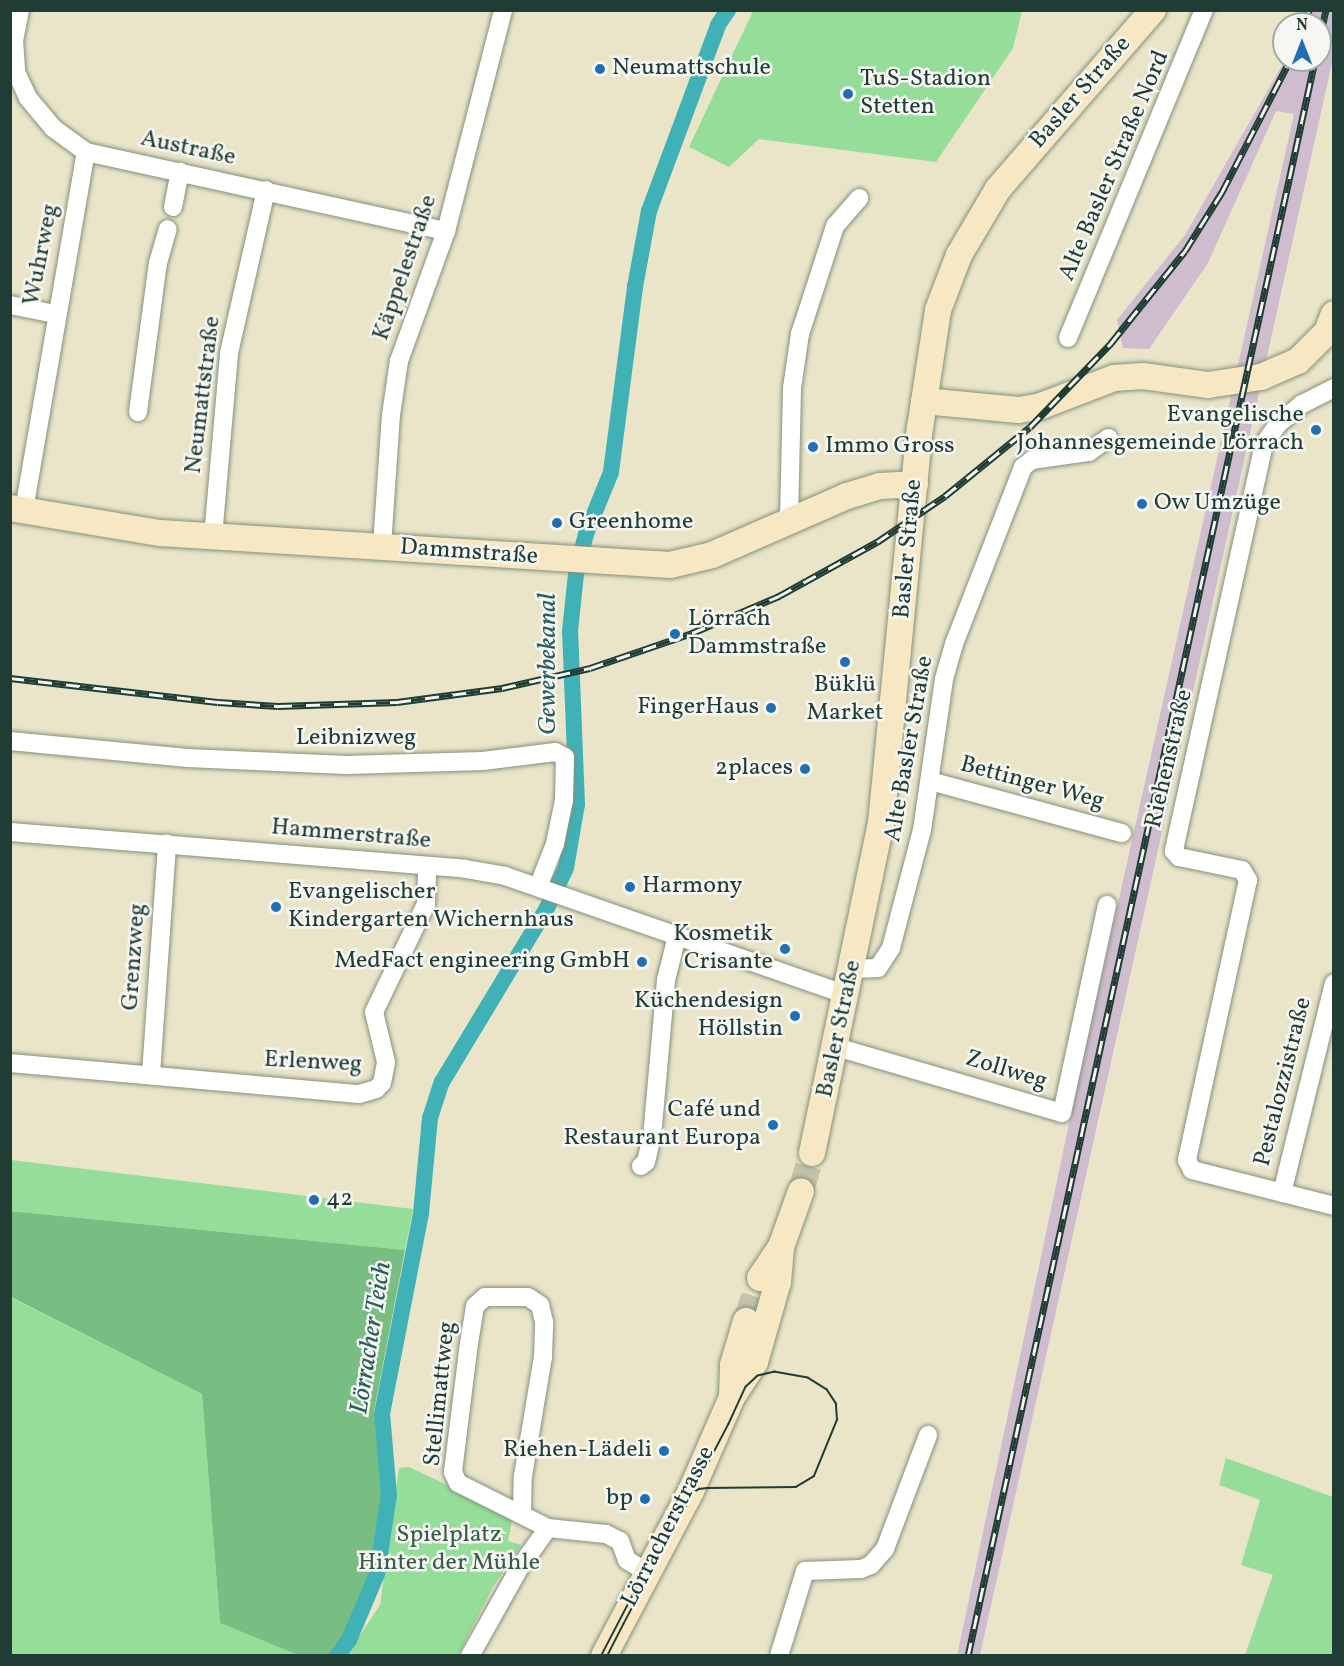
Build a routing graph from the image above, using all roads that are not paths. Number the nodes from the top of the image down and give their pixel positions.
1 (20, 10) edge
2 (503, 10) edge
3 (1153, 10) edge
4 (1204, 10) edge
5 (86, 152) junction
6 (180, 172) junction
7 (266, 190) junction
8 (859, 198) dead end
9 (173, 207) dead end
10 (168, 229) dead end
11 (446, 231) junction
12 (10, 305) edge
13 (55, 314) junction
14 (1334, 314) edge
15 (1068, 338) dead end
16 (1334, 388) edge
17 (924, 402) junction
18 (138, 412) dead end
19 (1108, 438) dead end
20 (915, 484) junction
21 (17, 509) edge
22 (789, 521) junction
23 (213, 537) junction
24 (382, 546) junction
25 (10, 741) edge
26 (930, 781) junction
27 (10, 832) edge
28 (1122, 833) dead end
29 (167, 844) junction
30 (427, 866) junction
31 (541, 888) junction
32 (1107, 905) dead end
33 (677, 936) junction
34 (852, 969) junction
35 (847, 994) junction
36 (1332, 994) edge
37 (836, 1047) junction
38 (10, 1063) edge
39 (152, 1074) junction
40 (812, 1153) tunnel mouth
41 (641, 1166) dead end
42 (801, 1191) tunnel mouth
43 (1282, 1192) junction
44 (1334, 1206) edge
45 (746, 1321) tunnel mouth
46 (732, 1397) junction
47 (928, 1436) dead end
48 (522, 1515) junction
49 (548, 1528) junction
50 (648, 1573) junction
51 (608, 1654) edge
52 (470, 1656) edge
53 (779, 1656) edge

1 - 5 street, Austraße
2 - 11 street, Käppelestraße
3 - 17 main road, Basler Straße
4 - 15 street, Alte Basler Straße Nord
5 - 6 street, Austraße
5 - 13 street, Wuhrweg
6 - 7 street, Austraße
6 - 9 street
7 - 11 street, Austraße
7 - 23 street, Neumattstraße
8 - 22 street
10 - 18 street
11 - 24 street, Käppelestraße
12 - 13 street
13 - 21 street, Wuhrweg
14 - 17 main road
16 - 43 street, Riehenstraße
17 - 20 main road, Basler Straße
19 - 26 street, Alte Basler Straße
20 - 22 main road, Dammstraße
20 - 34 main road, Basler Straße
21 - 23 main road, Dammstraße
22 - 24 main road, Dammstraße
23 - 24 main road, Dammstraße
25 - 31 street, Leibnizweg
26 - 28 street, Bettinger Weg
26 - 34 street, Alte Basler Straße
27 - 29 street, Hammerstraße
29 - 30 street, Hammerstraße
29 - 39 street, Grenzweg
30 - 31 street, Hammerstraße
30 - 39 street, Erlenweg
31 - 33 street, Hammerstraße
32 - 37 street, Zollweg
33 - 35 street, Hammerstraße
33 - 41 street
34 - 35 main road, Basler Straße
35 - 37 main road, Basler Straße
36 - 43 street, Pestalozzistraße
37 - 40 main road, Basler Straße
38 - 39 street, Erlenweg
42 - 46 main road, Lörracherstrasse
43 - 44 street
45 - 46 main road, Lörracherstrasse
46 - 50 main road, Lörracherstrasse
47 - 53 street
48 - 48 street, Stellimattweg
48 - 49 street, Stellimattweg
49 - 50 street, Stellimattweg
49 - 52 street
50 - 51 main road, Lörracherstrasse

